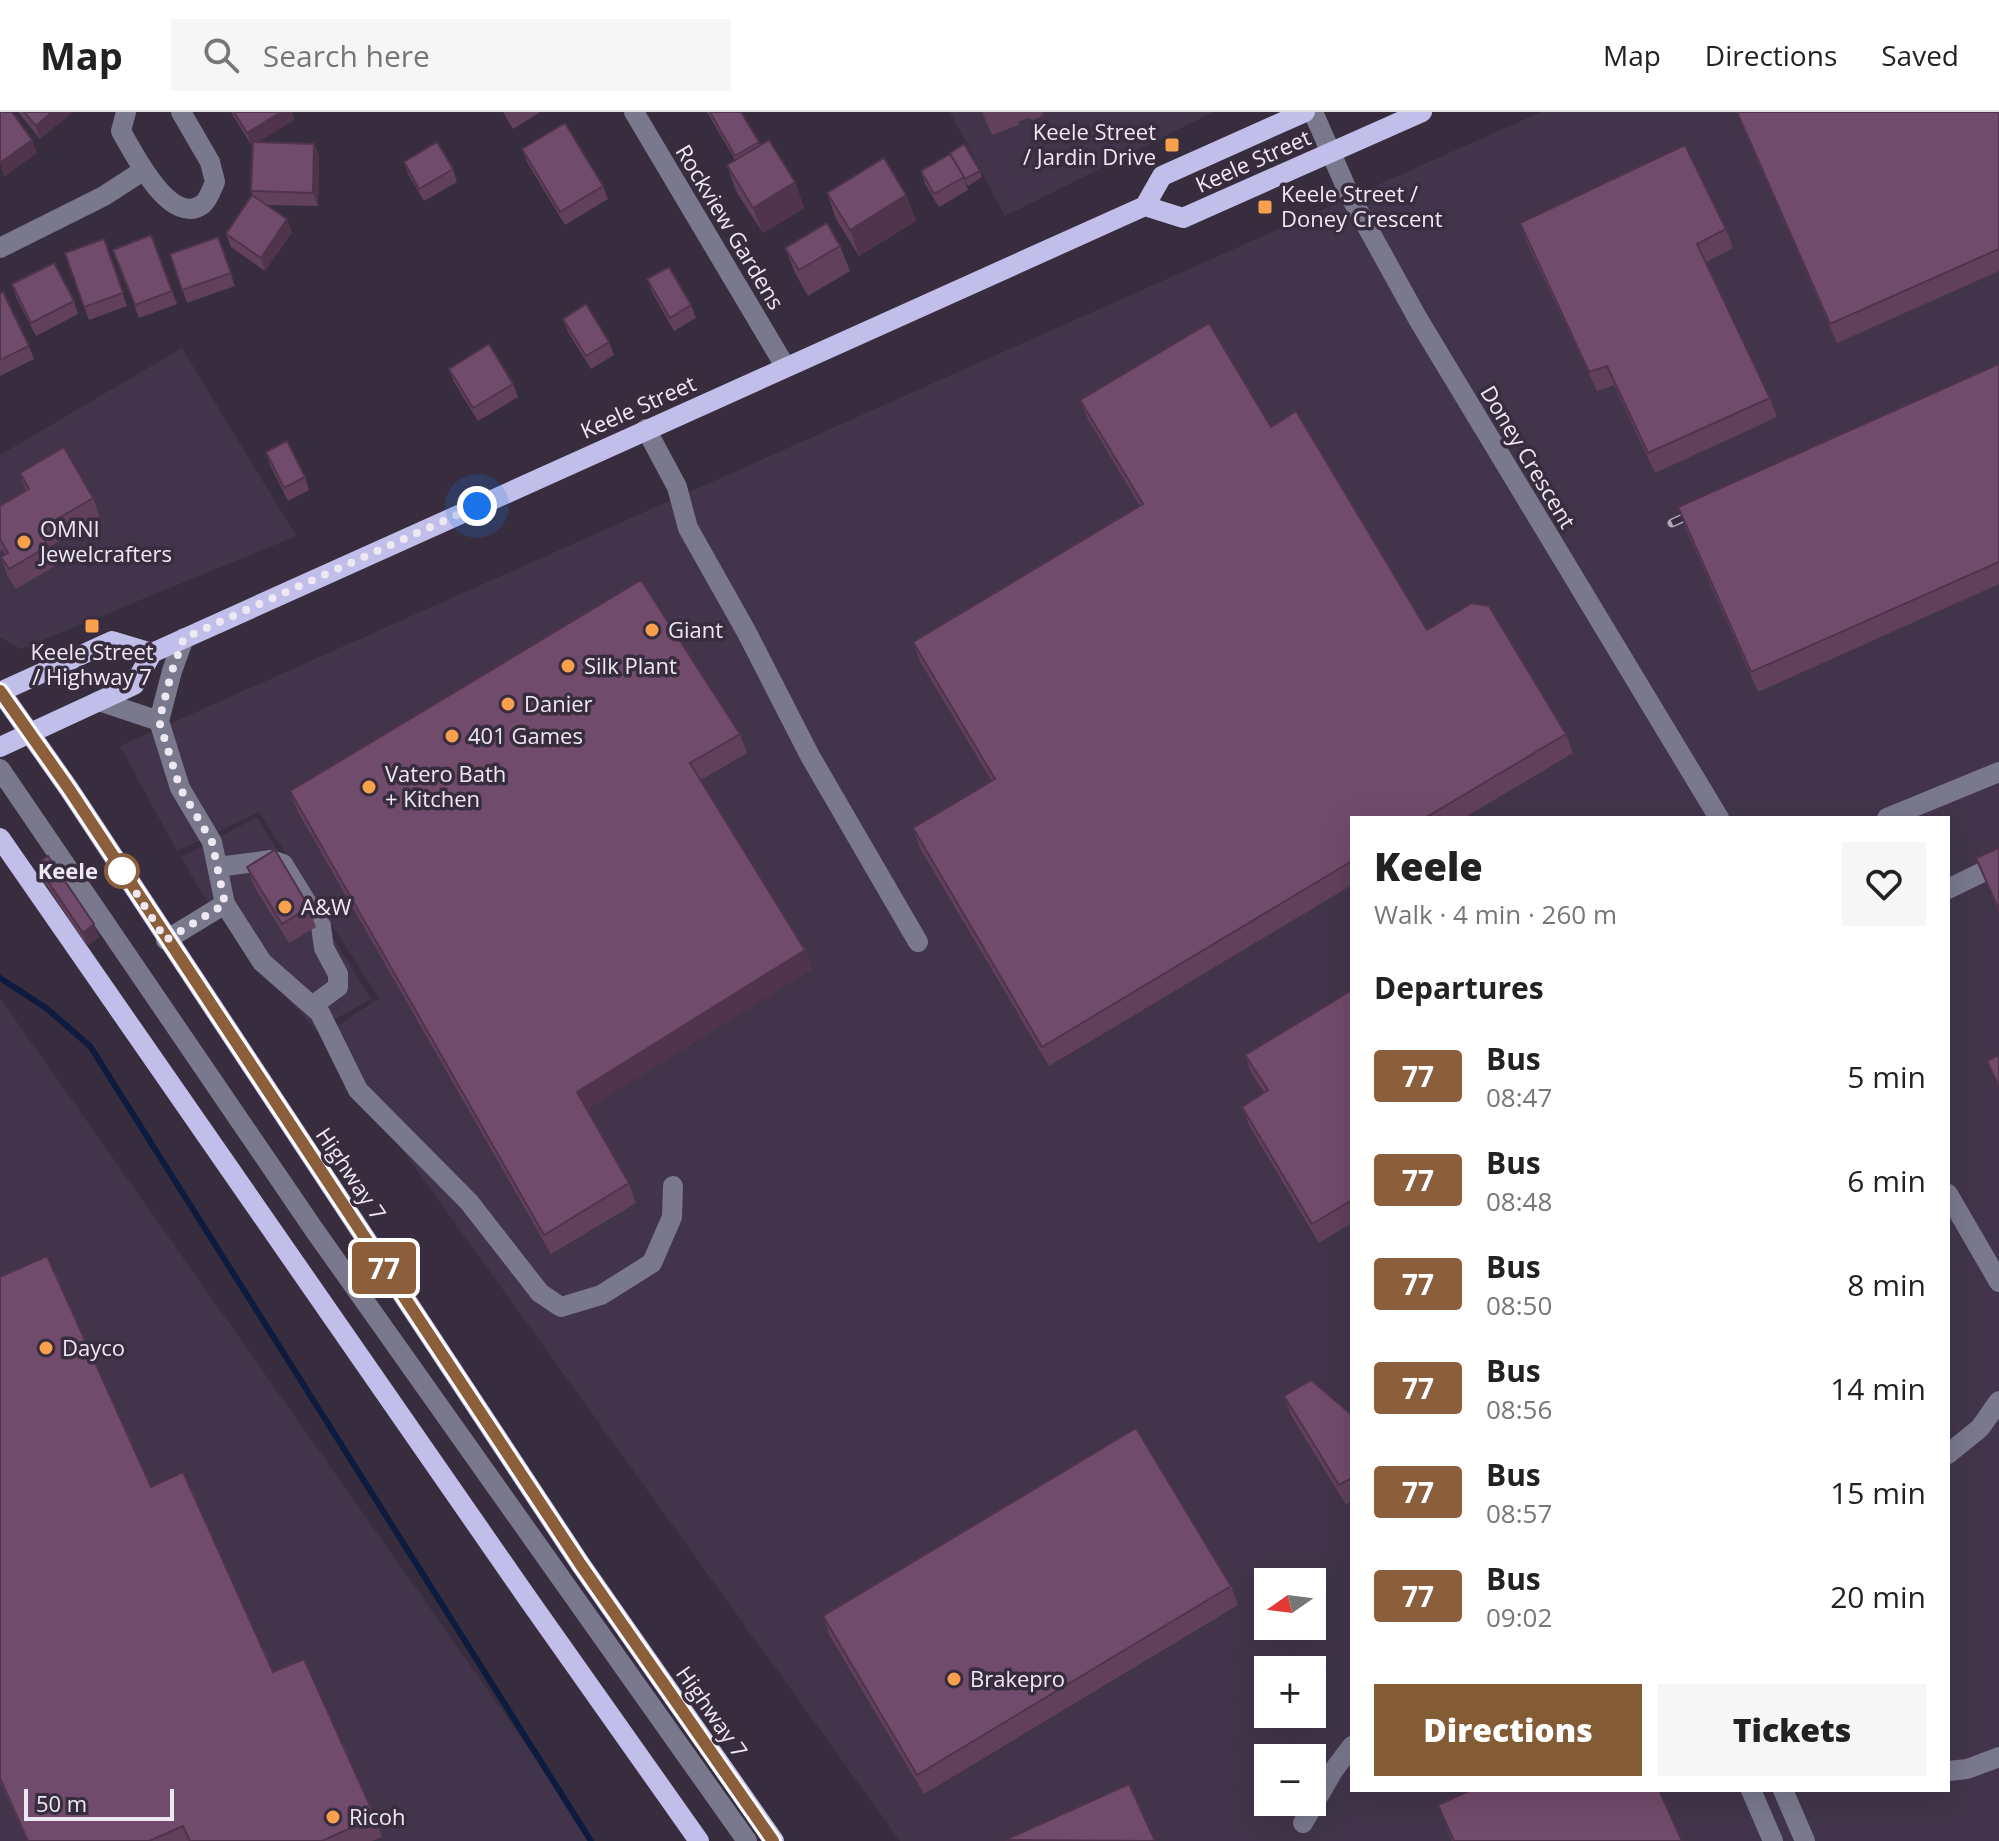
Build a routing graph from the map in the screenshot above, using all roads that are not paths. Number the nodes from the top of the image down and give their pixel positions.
1 (126, 112) edge
2 (181, 112) edge
3 (634, 112) edge
4 (1305, 112) edge
5 (1313, 112) edge
6 (1422, 112) edge
7 (1330, 153) junction
8 (144, 170) junction
9 (1145, 206) junction
10 (0, 248) edge
11 (785, 366) junction
12 (646, 429) junction
13 (184, 638) junction
14 (152, 653) junction
15 (0, 691) edge
16 (99, 701) junction
17 (159, 721) junction
18 (29, 734) junction
19 (0, 747) edge
20 (0, 769) edge
21 (1999, 772) edge
22 (1718, 816) edge
23 (1892, 816) edge
24 (0, 838) edge
25 (1999, 864) edge
26 (218, 867) junction
27 (1950, 888) edge
28 (225, 904) junction
29 (166, 940) junction
30 (918, 942) dead end
31 (312, 1006) junction
32 (673, 1186) dead end
33 (1950, 1197) edge
34 (1999, 1282) edge
35 (1999, 1401) edge
36 (1950, 1452) edge
37 (1350, 1749) edge
38 (1999, 1757) edge
39 (1950, 1771) edge
40 (1752, 1792) edge
41 (1784, 1792) edge
42 (1303, 1823) dead end
43 (699, 1841) edge
44 (747, 1841) edge
45 (774, 1841) edge
46 (1773, 1841) edge
47 (1805, 1841) edge

1 - 8 street
2 - 8 street
3 - 11 street, Rockview Gardens
4 - 9 main road, Keele Street
5 - 7 street, Doney Crescent
6 - 7 main road, Keele Street
7 - 9 main road, Keele Street
7 - 22 street, Doney Crescent
8 - 10 street
9 - 11 main road, Keele Street
11 - 12 main road, Keele Street
12 - 13 main road, Keele Street
12 - 30 street
13 - 14 main road, Keele Street
13 - 17 street
14 - 15 main road
14 - 16 main road
15 - 18 main road, Highway 7
16 - 17 street
16 - 18 main road
17 - 26 street
18 - 19 main road
18 - 29 main road, Highway 7
20 - 44 street
21 - 23 street
24 - 43 main road
25 - 27 street
26 - 28 street
26 - 31 street
28 - 29 street
28 - 31 street
29 - 45 main road, Highway 7
31 - 32 street
33 - 34 street
35 - 36 street
37 - 42 street
38 - 39 street
40 - 46 street
41 - 47 street

